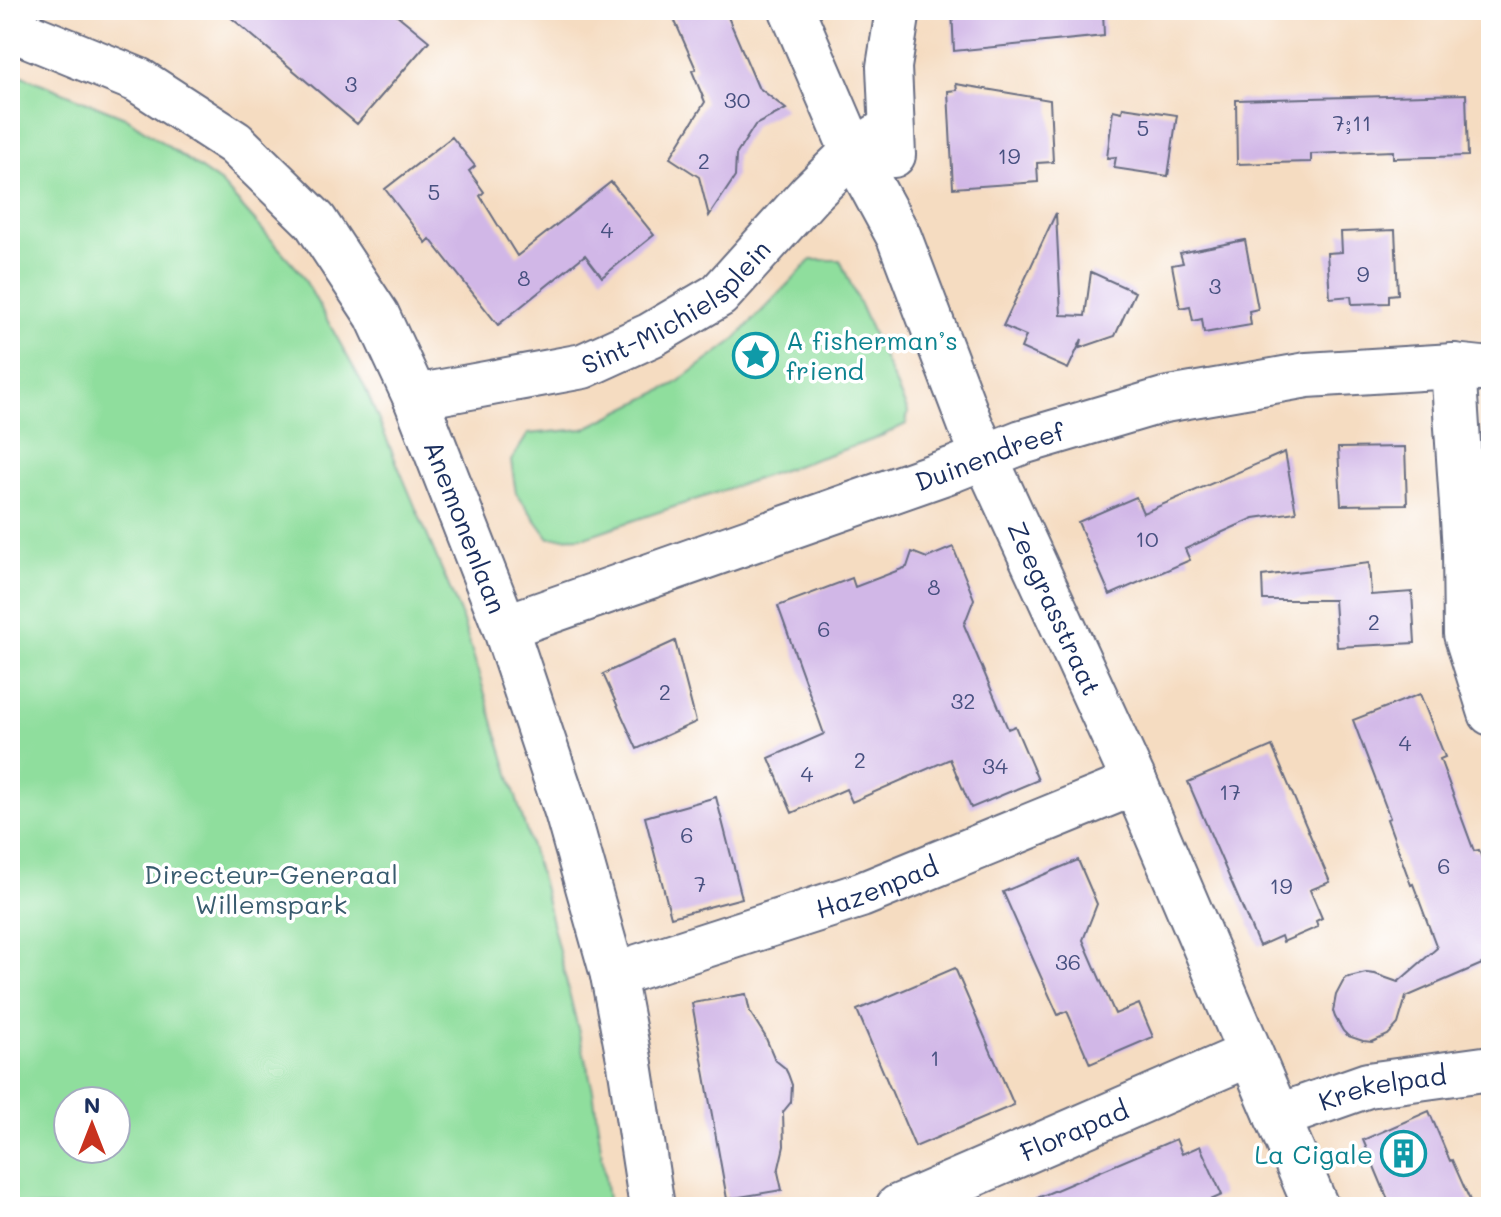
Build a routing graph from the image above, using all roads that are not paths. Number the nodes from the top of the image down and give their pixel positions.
1 (792, 10) edge
2 (898, 10) edge
3 (10, 28) edge
4 (891, 128) junction
5 (853, 152) junction
6 (899, 237) junction
7 (1472, 368) edge
8 (415, 397) junction
9 (985, 457) junction
10 (505, 627) junction
11 (1491, 713) edge
12 (1135, 783) junction
13 (613, 975) junction
14 (1250, 1054) junction
15 (1491, 1068) edge
16 (1277, 1117) junction
17 (652, 1207) edge
18 (898, 1207) edge
19 (1316, 1207) edge

1 - 5 street, Zeegrasstraat
2 - 4 street
3 - 8 street, Anemonenlaan
4 - 5 street, Sint-Michielsplein
4 - 6 street
5 - 6 street, Zeegrasstraat
5 - 8 street, Sint-Michielsplein
6 - 9 street, Zeegrasstraat
7 - 9 street, Duinendreef
7 - 11 street
8 - 10 street, Anemonenlaan
9 - 10 street, Duinendreef
9 - 12 street, Zeegrasstraat
10 - 13 street, Anemonenlaan
12 - 13 street, Hazenpad
12 - 14 street, Zeegrasstraat
13 - 17 street, Anemonenlaan
14 - 16 street, Zeegrasstraat
14 - 18 street, Florapad
15 - 16 street, Krekelpad
16 - 19 street, Zeegrasstraat

